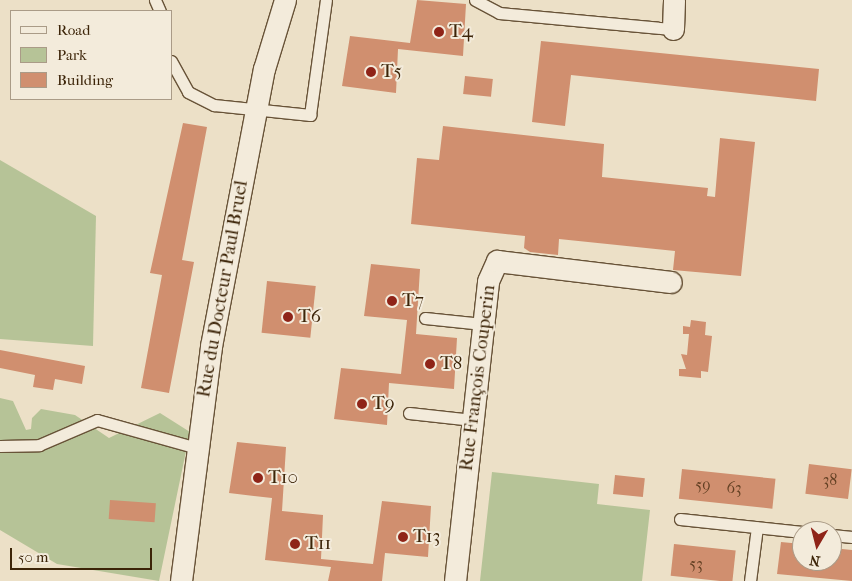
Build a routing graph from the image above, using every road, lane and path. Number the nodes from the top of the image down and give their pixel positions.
1 (285, 0) edge
2 (326, 0) edge
3 (475, 0) edge
4 (674, 0) edge
5 (673, 29) joint
6 (172, 63) edge
7 (255, 110) junction
8 (671, 282) dead end
9 (425, 318) dead end
10 (483, 324) junction
11 (409, 413) dead end
12 (473, 420) junction
13 (0, 446) edge
14 (197, 448) junction
15 (680, 519) dead end
16 (757, 527) junction
17 (792, 531) edge
18 (182, 581) edge
19 (455, 581) edge
20 (750, 581) edge

1 - 7 street, Rue du Docteur Paul Bruel
2 - 7 lane
3 - 5 lane
4 - 5 street
6 - 7 lane
7 - 14 street, Rue du Docteur Paul Bruel
8 - 10 street, Rue François Couperin
9 - 10 lane
10 - 12 street, Rue François Couperin
11 - 12 lane
12 - 19 street, Rue François Couperin
13 - 14 lane
14 - 18 street, Rue du Docteur Paul Bruel
15 - 16 lane
16 - 17 lane
16 - 20 lane

